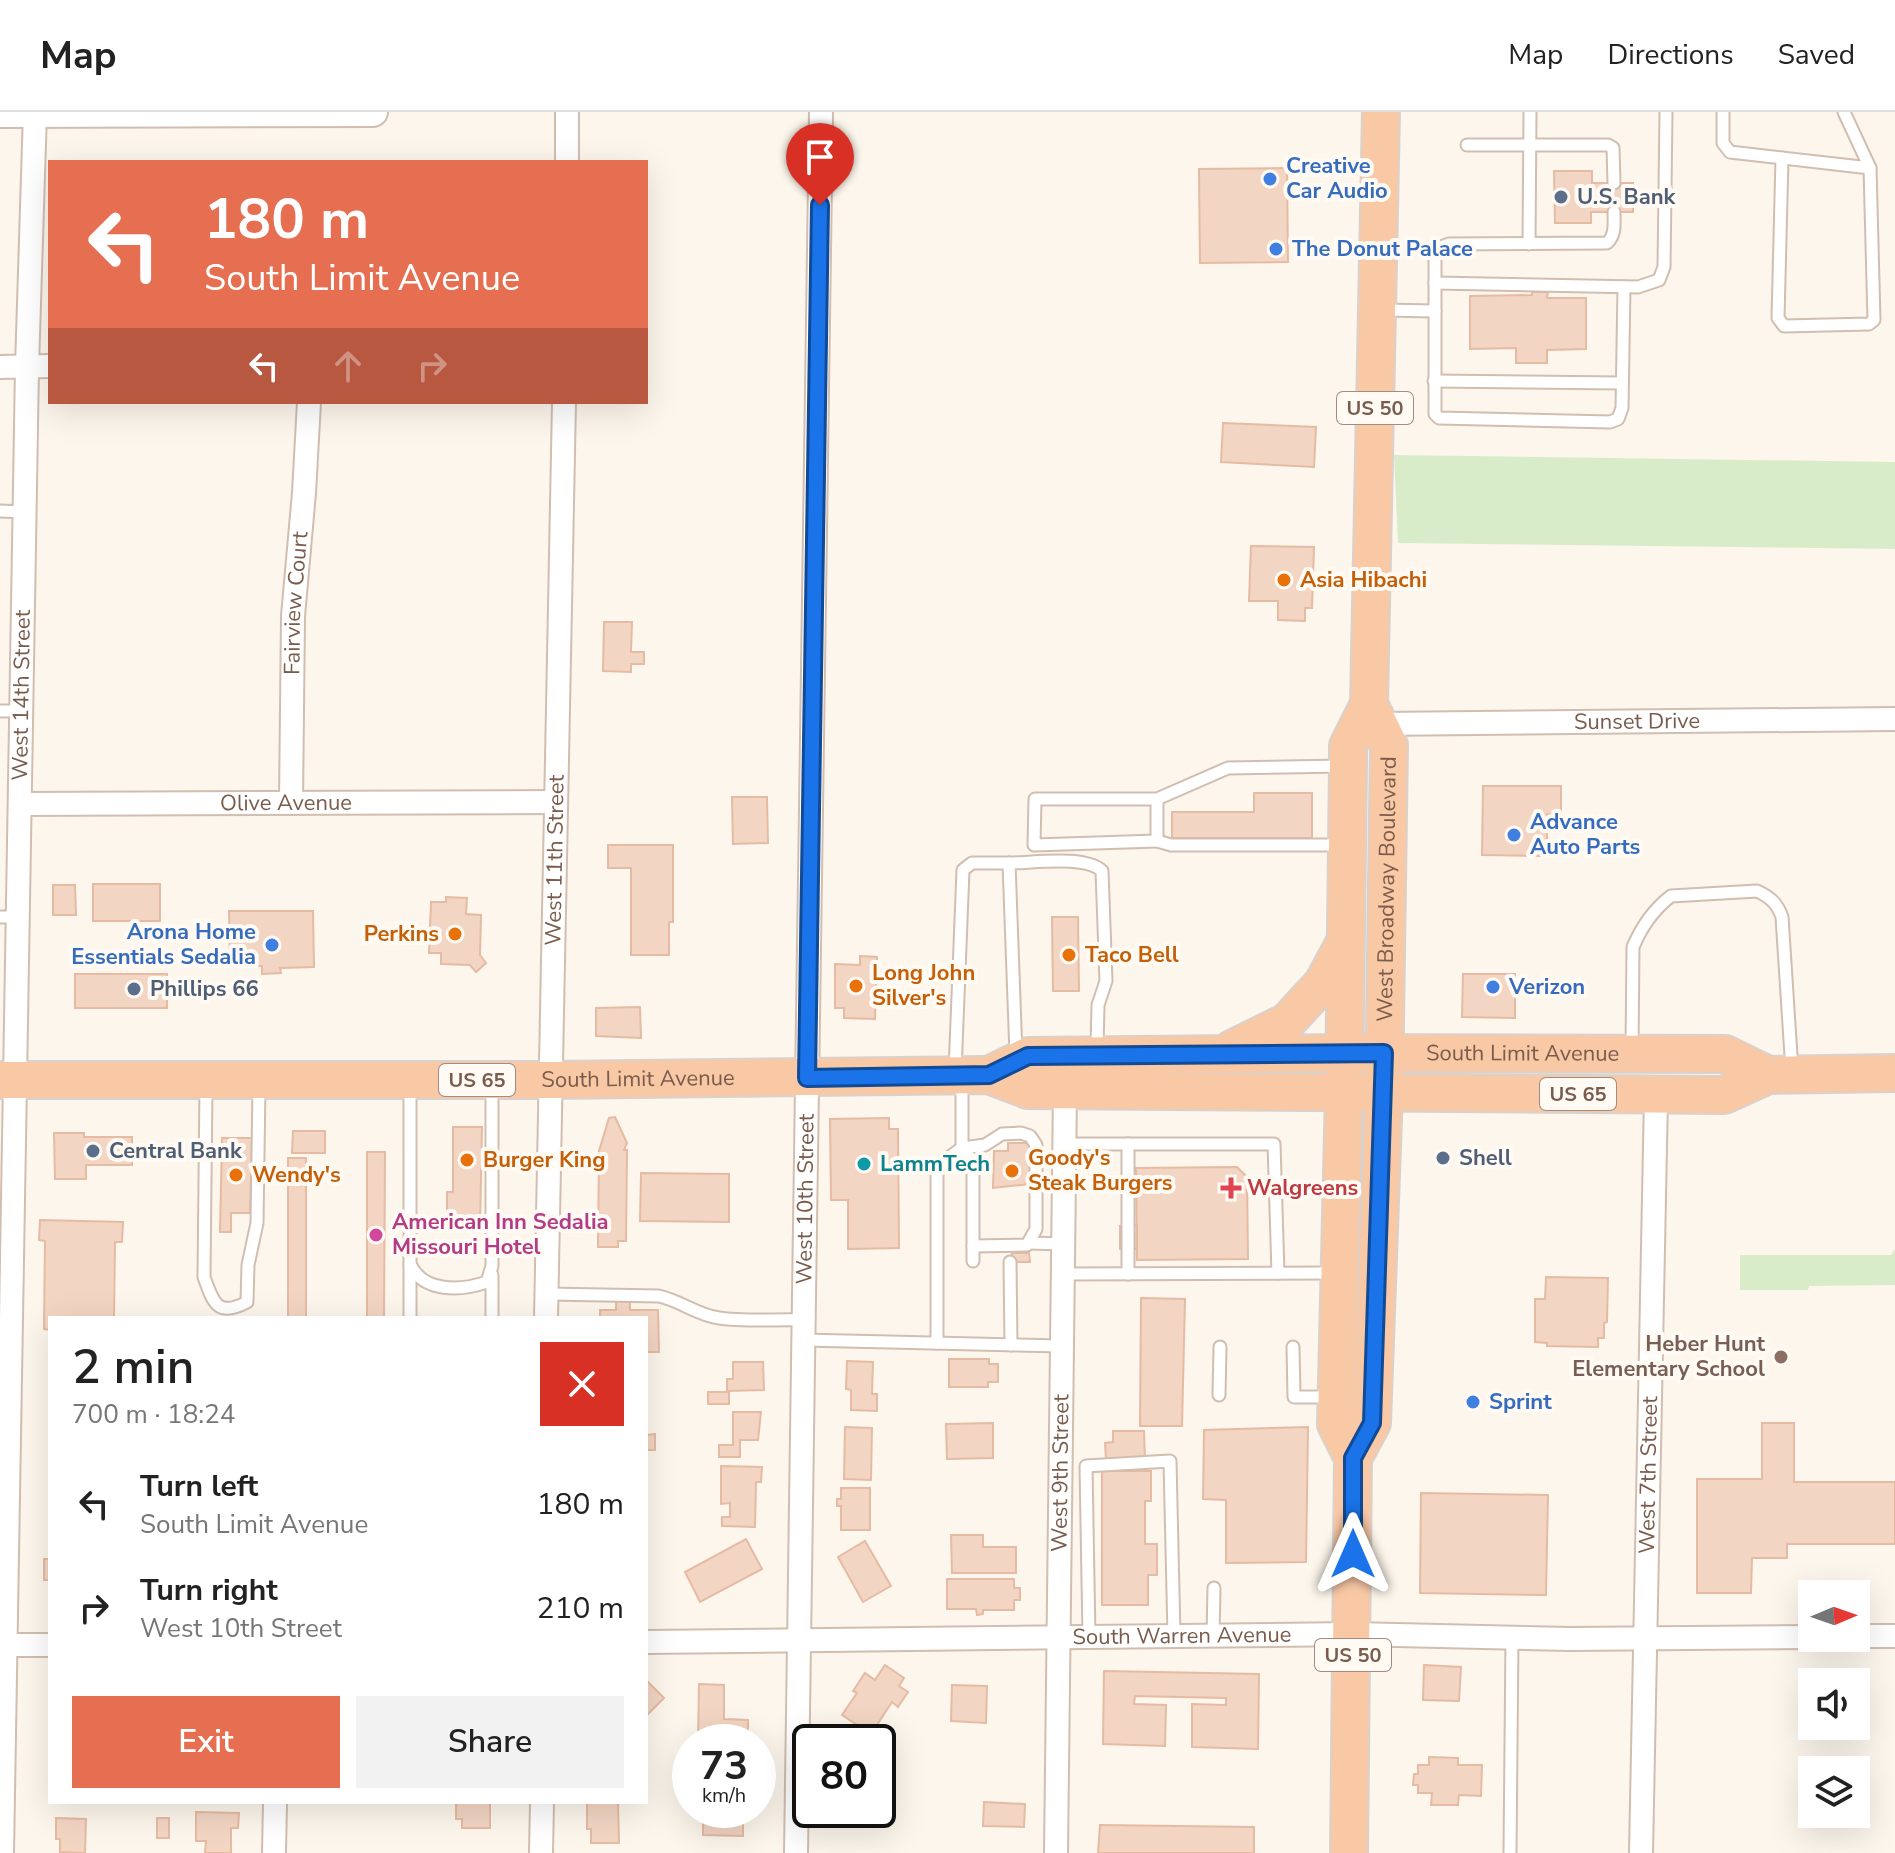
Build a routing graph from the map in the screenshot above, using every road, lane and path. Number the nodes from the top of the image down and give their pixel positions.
1 (373, 112) edge
2 (567, 112) edge
3 (821, 112) edge
4 (1381, 112) edge
5 (1530, 112) edge
6 (1666, 112) edge
7 (1723, 112) edge
8 (1844, 112) edge
9 (0, 113) edge
10 (35, 113) edge
11 (1467, 145) dead end
12 (1529, 145) junction
13 (1782, 158) junction
14 (567, 160) edge
15 (1870, 168) junction
16 (1614, 183) dead end
17 (1614, 212) dead end
18 (1529, 244) junction
19 (1435, 283) junction
20 (1624, 287) junction
21 (1377, 310) junction
22 (1435, 311) junction
23 (48, 366) edge
24 (0, 367) edge
25 (27, 367) junction
26 (1434, 381) junction
27 (1622, 383) junction
28 (309, 404) edge
29 (564, 404) edge
30 (0, 511) edge
31 (24, 512) junction
32 (11, 711) edge
33 (1374, 714) junction
34 (1895, 719) edge
35 (1348, 766) junction
36 (1157, 799) junction
37 (554, 802) junction
38 (291, 803) junction
39 (20, 804) junction
40 (1157, 841) junction
41 (1347, 845) junction
42 (1009, 863) junction
43 (9, 917) edge
44 (1346, 940) junction
45 (1222, 1053) junction
46 (1345, 1053) junction
47 (1384, 1053) junction
48 (1097, 1054) junction
49 (1632, 1056) junction
50 (981, 1072) junction
51 (1895, 1073) edge
52 (1780, 1074) junction
53 (807, 1078) junction
54 (8, 1080) edge
55 (206, 1080) junction
56 (259, 1080) junction
57 (410, 1080) junction
58 (492, 1080) junction
59 (550, 1080) junction
60 (1065, 1091) junction
61 (1344, 1091) junction
62 (1384, 1091) junction
63 (1656, 1096) junction
64 (1065, 1144) junction
65 (1128, 1144) junction
66 (962, 1148) junction
67 (6, 1194) edge
68 (1029, 1243) junction
69 (1064, 1244) junction
70 (973, 1246) junction
71 (973, 1261) dead end
72 (1010, 1262) dead end
73 (410, 1264) junction
74 (492, 1266) junction
75 (1278, 1273) junction
76 (1339, 1273) junction
77 (1063, 1274) junction
78 (1128, 1274) junction
79 (547, 1294) junction
80 (410, 1316) edge
81 (492, 1316) edge
82 (546, 1316) edge
83 (804, 1330) junction
84 (937, 1343) junction
85 (1011, 1345) junction
86 (1063, 1346) junction
87 (1220, 1347) dead end
88 (1293, 1347) dead end
89 (1219, 1395) dead end
90 (1337, 1398) junction
91 (1353, 1458) junction
92 (1214, 1588) dead end
93 (1353, 1634) junction
94 (1174, 1636) junction
95 (1213, 1636) junction
96 (1870, 1636) edge
97 (1895, 1636) edge
98 (1059, 1637) junction
99 (1089, 1637) junction
100 (1798, 1637) edge
101 (1512, 1638) junction
102 (799, 1639) junction
103 (1645, 1639) junction
104 (648, 1642) edge
105 (3, 1645) edge
106 (48, 1645) edge
107 (275, 1804) edge
108 (542, 1804) edge
109 (2, 1853) edge
110 (274, 1853) edge
111 (541, 1853) edge
112 (796, 1853) edge
113 (1056, 1853) edge
114 (1349, 1853) edge
115 (1510, 1853) edge
116 (1641, 1853) edge

1 - 10 street
2 - 14 street
3 - 53 street, West 10th Street
4 - 21 highway, West Broadway Boulevard / US 50
5 - 12 lane
6 - 20 lane
7 - 13 lane
8 - 15 lane
9 - 10 street
10 - 25 street, West 14th Street
11 - 12 lane
12 - 16 lane
12 - 18 lane
13 - 15 lane
13 - 15 lane
17 - 18 lane
18 - 19 lane
19 - 20 lane
19 - 22 lane
20 - 27 lane
21 - 22 lane
21 - 33 highway, West Broadway Boulevard / US 50
22 - 26 lane
23 - 25 street
24 - 25 street
25 - 31 street, West 14th Street
26 - 27 lane
26 - 27 lane
28 - 38 street, Fairview Court
29 - 37 street, West 11th Street
30 - 31 lane
31 - 32 street, West 14th Street
32 - 39 street, West 14th Street
33 - 34 street, Sunset Drive
33 - 35 highway, West Broadway Boulevard / US 50
33 - 47 highway, West Broadway Boulevard / US 50
35 - 36 lane
35 - 41 highway, West Broadway Boulevard / US 50
36 - 40 lane
36 - 40 lane
37 - 38 street, Olive Avenue
37 - 59 street, West 11th Street
38 - 39 street, Olive Avenue
39 - 43 street, West 14th Street
40 - 41 lane
41 - 44 highway, West Broadway Boulevard / US 50
42 - 48 lane
42 - 50 lane
42 - 50 lane
43 - 54 street, West 14th Street
44 - 45 highway
44 - 46 highway, West Broadway Boulevard / US 50
45 - 46 highway, South Limit Avenue / US 65
45 - 48 highway, South Limit Avenue / US 65
46 - 47 highway, South Limit Avenue / US 65
46 - 61 highway, West Broadway Boulevard / US 50
47 - 49 highway, South Limit Avenue / US 65
47 - 62 highway, West Broadway Boulevard / US 50
48 - 50 highway, South Limit Avenue / US 65
49 - 52 highway, South Limit Avenue / US 65
49 - 52 lane
50 - 53 highway, South Limit Avenue / US 65
50 - 60 highway, South Limit Avenue / US 65
50 - 66 lane
51 - 52 highway, South Limit Avenue / US 65
52 - 63 highway, South Limit Avenue / US 65
53 - 59 highway, South Limit Avenue / US 65
53 - 83 street, West 10th Street
54 - 55 highway, South Limit Avenue / US 65
54 - 67 street, West 14th Street
55 - 56 highway, South Limit Avenue / US 65
55 - 56 lane
56 - 57 highway, South Limit Avenue / US 65
57 - 58 highway, South Limit Avenue / US 65
57 - 73 lane
58 - 59 highway, South Limit Avenue / US 65
58 - 74 lane
59 - 79 street, West 11th Street
60 - 61 highway, South Limit Avenue / US 65
60 - 64 street, West 9th Street
61 - 62 highway, South Limit Avenue / US 65
61 - 76 highway, West Broadway Boulevard / US 50
62 - 63 highway, South Limit Avenue / US 65
62 - 91 highway, West Broadway Boulevard / US 50
63 - 103 street, West 7th Street
64 - 65 lane
64 - 69 street, West 9th Street
65 - 75 lane
65 - 78 lane
66 - 68 lane
66 - 70 lane
66 - 84 lane
67 - 105 street, West 14th Street
68 - 69 lane
68 - 70 lane
69 - 77 street, West 9th Street
70 - 71 lane
72 - 85 lane
73 - 74 lane
73 - 80 lane
74 - 81 lane
75 - 76 lane
75 - 78 lane
76 - 90 highway, West Broadway Boulevard / US 50
77 - 78 lane
77 - 86 street, West 9th Street
79 - 82 street, West 11th Street
79 - 83 lane
83 - 84 lane
83 - 102 street, West 10th Street
84 - 85 lane
85 - 86 lane
86 - 98 street, West 9th Street
87 - 89 lane
88 - 90 lane
90 - 91 highway, West Broadway Boulevard / US 50
91 - 93 highway, West Broadway Boulevard / US 50
92 - 95 lane
93 - 95 street, South Warren Avenue
93 - 101 street, South Warren Avenue
93 - 114 highway, West Broadway Boulevard / US 50
94 - 95 street, South Warren Avenue
94 - 99 street, South Warren Avenue
94 - 99 lane
96 - 97 street
98 - 99 street, South Warren Avenue
98 - 102 street, South Warren Avenue
98 - 113 street, West 9th Street
100 - 103 street, South Warren Avenue
101 - 103 street, South Warren Avenue
101 - 115 lane
102 - 104 street, South Warren Avenue
102 - 112 street, West 10th Street
103 - 116 street, West 7th Street
105 - 106 street
105 - 109 street, West 14th Street
107 - 110 street
108 - 111 street

